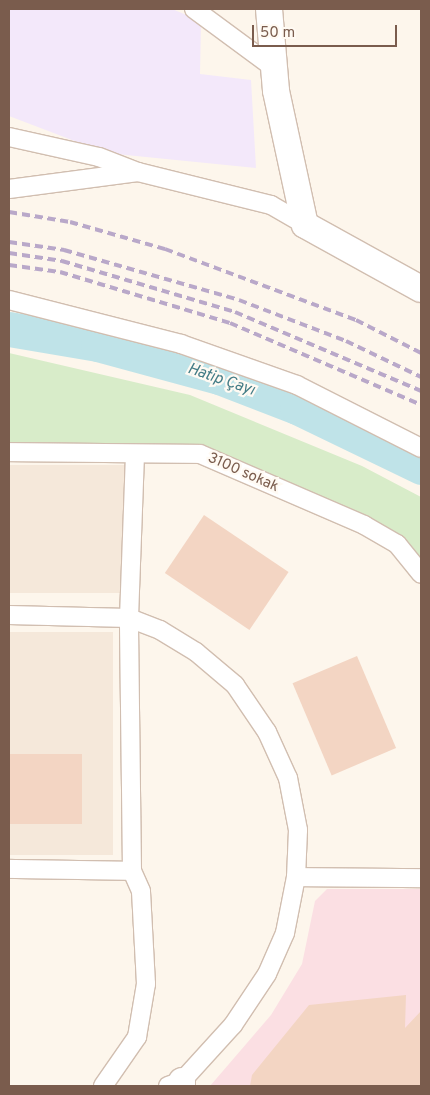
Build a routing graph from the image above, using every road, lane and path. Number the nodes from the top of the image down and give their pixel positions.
1 (194, 9) edge
2 (269, 9) edge
3 (274, 68) junction
4 (9, 137) edge
5 (138, 172) junction
6 (9, 189) edge
7 (306, 225) junction
8 (421, 288) edge
9 (9, 300) edge
10 (421, 448) edge
11 (9, 452) edge
12 (136, 454) junction
13 (421, 574) edge
14 (9, 615) edge
15 (129, 618) junction
16 (9, 870) edge
17 (132, 871) junction
18 (296, 877) junction
19 (421, 878) edge
20 (177, 1084) edge
21 (103, 1086) edge

1 - 3 street
2 - 3 street
3 - 7 street
4 - 5 street
5 - 6 street
5 - 7 street
7 - 8 street
9 - 10 street
11 - 12 street, 3100 sokak
12 - 13 street, 3100 sokak
12 - 15 street
14 - 15 street
15 - 17 street
15 - 18 street
16 - 17 street
17 - 21 street
18 - 19 street
18 - 20 street

